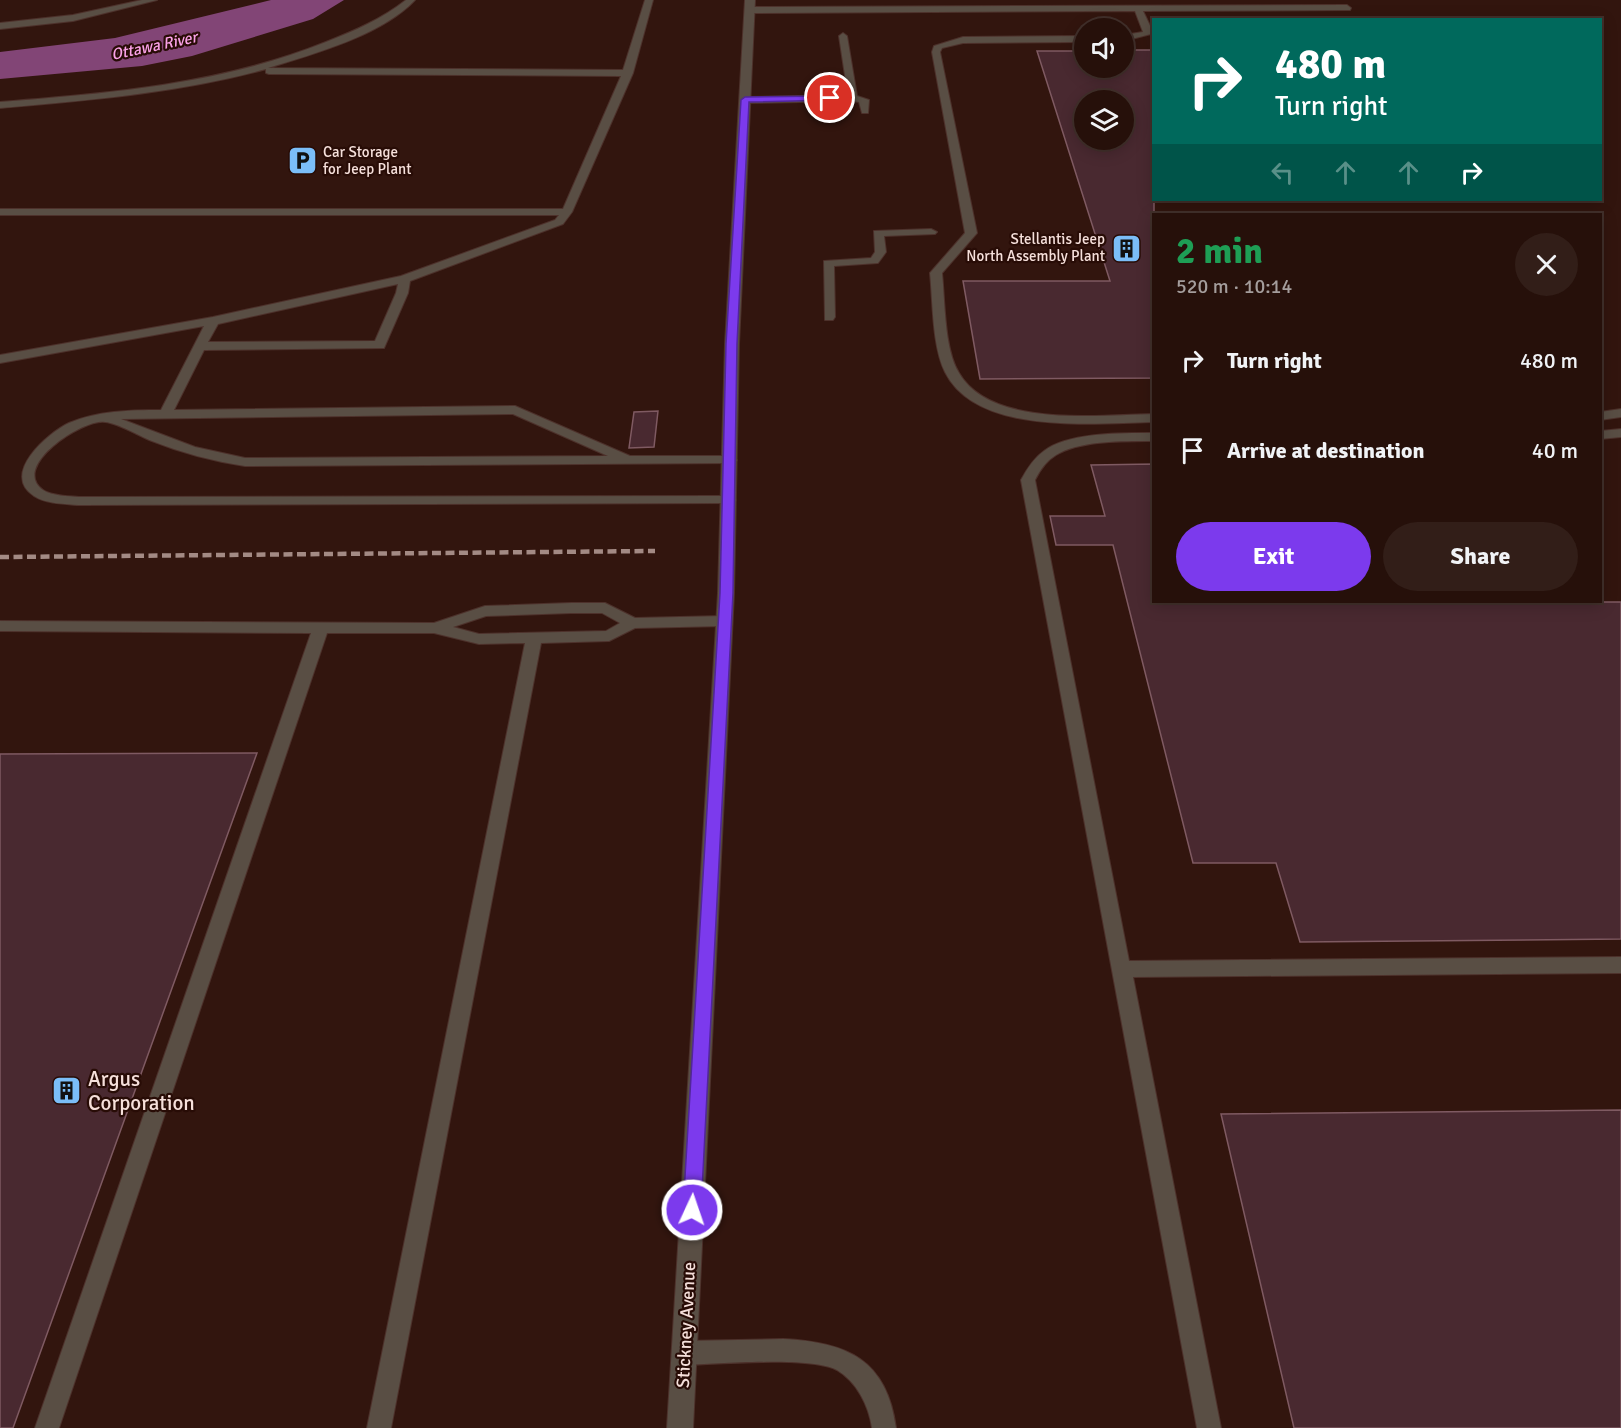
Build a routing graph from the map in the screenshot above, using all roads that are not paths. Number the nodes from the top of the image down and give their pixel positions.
1 (153, 0) edge
2 (411, 0) edge
3 (649, 0) edge
4 (1241, 0) edge
5 (750, 5) edge
6 (1347, 8) dead end
7 (1138, 9) junction
8 (1247, 9) junction
9 (0, 26) edge
10 (843, 36) dead end
11 (1134, 36) edge
12 (1074, 39) edge
13 (256, 71) junction
14 (628, 73) junction
15 (853, 98) junction
16 (745, 100) junction
17 (0, 105) edge
18 (865, 111) dead end
19 (0, 212) edge
20 (567, 212) junction
21 (931, 232) dead end
22 (404, 279) junction
23 (829, 317) dead end
24 (213, 321) junction
25 (200, 346) junction
26 (0, 359) edge
27 (166, 412) junction
28 (1621, 413) edge
29 (1602, 416) edge
30 (105, 417) junction
31 (1152, 418) edge
32 (1621, 433) edge
33 (1602, 435) edge
34 (1152, 437) edge
35 (628, 460) junction
36 (730, 460) junction
37 (729, 500) junction
38 (724, 621) junction
39 (632, 623) junction
40 (0, 626) edge
41 (321, 627) junction
42 (434, 628) junction
43 (534, 638) junction
44 (1621, 965) edge
45 (1120, 969) junction
46 (684, 1353) junction
47 (47, 1428) edge
48 (379, 1428) edge
49 (681, 1428) edge
50 (884, 1428) edge
51 (1209, 1428) edge

1 - 9 lane
2 - 13 lane
3 - 14 lane
4 - 8 lane
5 - 7 lane
5 - 16 street, Stickney Avenue
6 - 8 lane
7 - 8 lane
7 - 11 lane
10 - 15 lane
12 - 31 lane
13 - 14 lane
13 - 17 lane
14 - 20 lane
15 - 16 lane
15 - 18 lane
16 - 36 street, Stickney Avenue
19 - 20 lane
20 - 22 lane
21 - 23 lane
22 - 24 lane
22 - 25 lane
24 - 25 lane
24 - 26 lane
25 - 27 lane
27 - 30 lane
27 - 35 lane
28 - 29 lane
30 - 35 lane
30 - 37 lane
32 - 33 lane
34 - 45 lane
35 - 36 lane
36 - 37 street, Stickney Avenue
37 - 38 street, Stickney Avenue
38 - 39 lane
38 - 46 street, Stickney Avenue
39 - 42 lane
39 - 43 lane
40 - 41 lane
41 - 42 lane
41 - 47 lane
42 - 43 lane
43 - 48 lane
44 - 45 lane
45 - 51 lane
46 - 49 street, Stickney Avenue
46 - 50 lane

